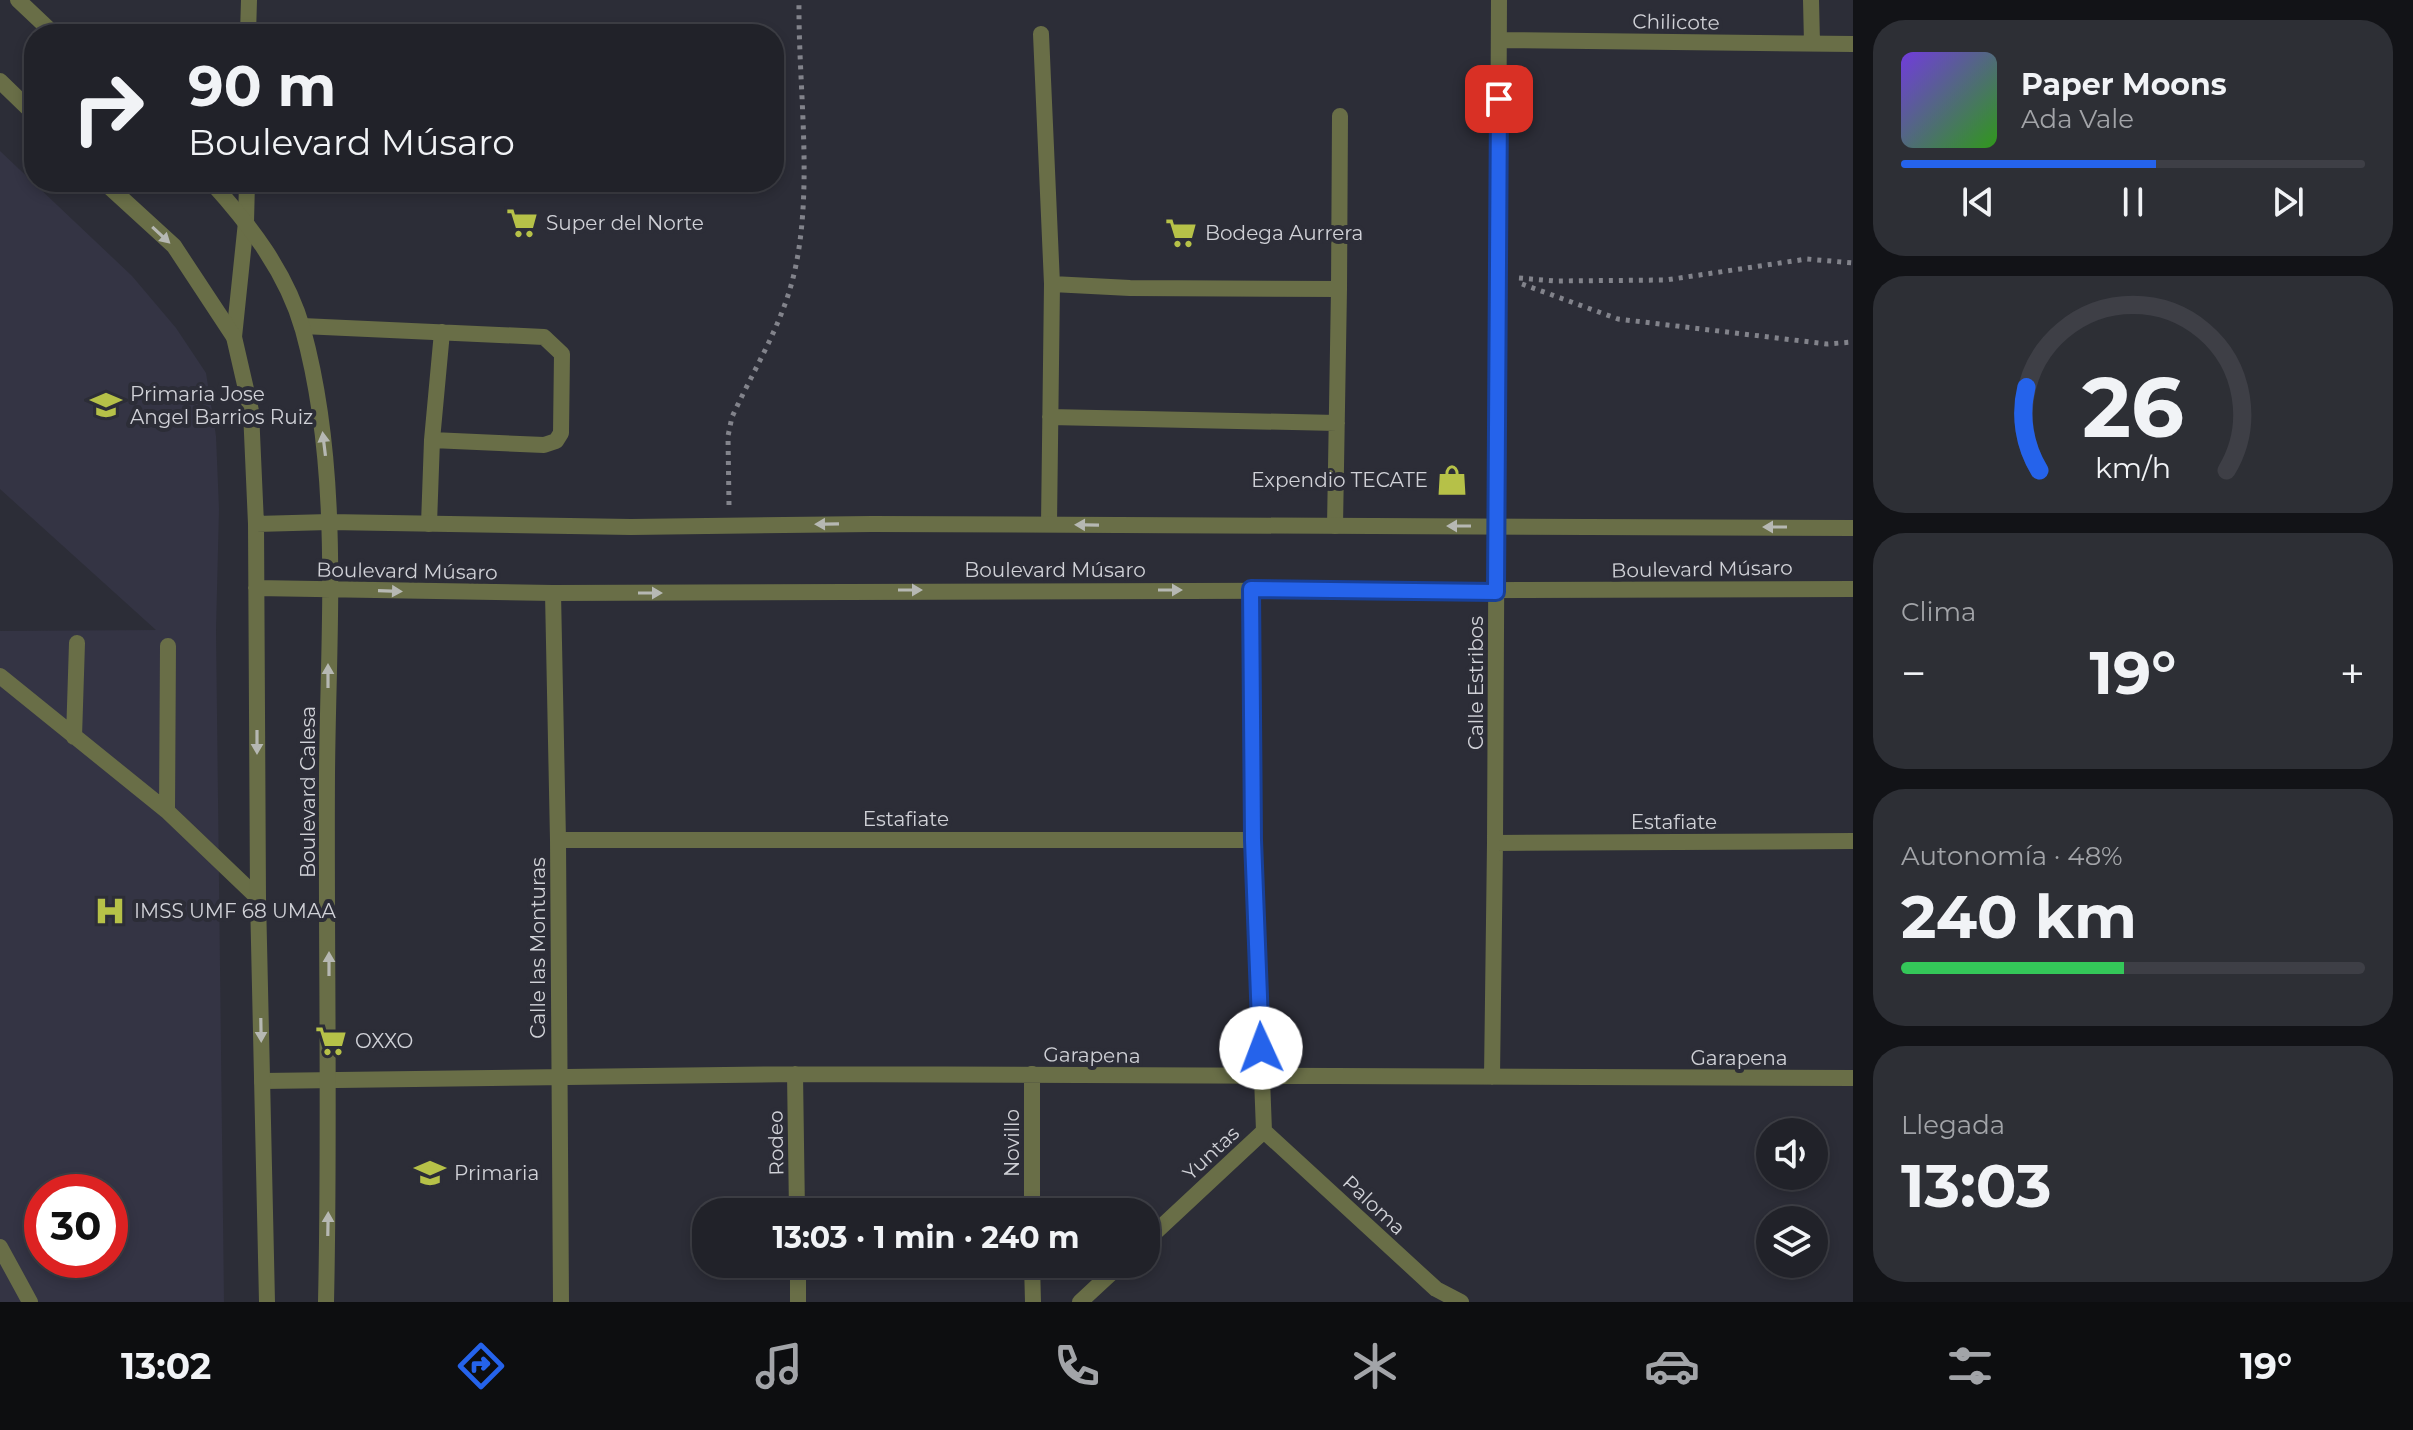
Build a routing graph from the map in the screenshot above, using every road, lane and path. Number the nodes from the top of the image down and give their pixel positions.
1 (18, 0) edge
2 (249, 0) edge
3 (799, 0) edge
4 (1499, 0) edge
5 (1811, 0) edge
6 (43, 24) edge
7 (248, 24) edge
8 (1041, 34) dead end
9 (1499, 40) junction
10 (1812, 43) junction
11 (1853, 44) edge
12 (0, 81) edge
13 (24, 104) edge
14 (1340, 116) dead end
15 (115, 192) edge
16 (220, 192) edge
17 (247, 192) edge
18 (246, 222) junction
19 (1853, 263) edge
20 (1499, 276) junction
21 (1052, 284) junction
22 (1339, 289) junction
23 (302, 326) junction
24 (442, 332) junction
25 (234, 337) junction
26 (1853, 342) edge
27 (1050, 417) junction
28 (1337, 423) junction
29 (432, 440) junction
30 (329, 522) junction
31 (256, 524) junction
32 (429, 524) junction
33 (1049, 524) junction
34 (729, 526) junction
35 (1335, 526) junction
36 (1497, 526) junction
37 (1853, 528) edge
38 (256, 588) junction
39 (329, 589) junction
40 (1251, 589) junction
41 (1853, 589) edge
42 (1496, 592) junction
43 (553, 593) junction
44 (77, 643) dead end
45 (168, 646) dead end
46 (0, 676) edge
47 (74, 737) junction
48 (167, 811) junction
49 (558, 840) junction
50 (1253, 840) junction
51 (1853, 841) edge
52 (1495, 843) junction
53 (258, 898) junction
54 (795, 1074) junction
55 (1032, 1074) junction
56 (559, 1076) junction
57 (1262, 1077) junction
58 (1492, 1077) junction
59 (1853, 1078) edge
60 (330, 1080) junction
61 (262, 1081) junction
62 (1264, 1131) junction
63 (797, 1198) edge
64 (1032, 1198) edge
65 (1160, 1228) edge
66 (0, 1247) edge
67 (798, 1278) edge
68 (1032, 1278) edge
69 (1106, 1278) edge
70 (1436, 1289) junction
71 (30, 1302) edge
72 (267, 1302) edge
73 (326, 1302) edge
74 (561, 1302) edge
75 (798, 1302) edge
76 (1033, 1302) edge
77 (1080, 1302) edge
78 (1423, 1302) edge
79 (1461, 1302) edge

1 - 6 street
2 - 7 street
3 - 34 path
4 - 9 street, Calle Estribos
5 - 10 street
8 - 21 street
9 - 10 street, Chilicote
9 - 20 street, Calle Estribos
10 - 11 street, Chilicote
12 - 13 street
14 - 22 street
15 -> 25 street
16 - 18 street, Boulevard Calesa
17 - 18 street
18 - 23 street, Boulevard Calesa
18 - 25 street
19 - 20 path
20 - 26 path
20 - 36 street, Calle Estribos
21 - 22 street
21 - 27 street
22 - 28 street
23 - 24 street
30 -> 23 street, Boulevard Calesa
24 - 29 street
24 - 29 street
25 - 31 street
27 - 28 street
27 - 33 street
28 - 35 street
29 - 32 street
30 - 31 street, Boulevard Músaro
30 - 32 street, Boulevard Músaro
30 - 39 street, Boulevard Calesa
31 - 38 street
32 - 34 street, Boulevard Músaro
33 -> 34 street, Boulevard Músaro
35 -> 33 street, Boulevard Músaro
36 -> 35 street, Boulevard Músaro
37 -> 36 street, Boulevard Músaro
36 - 42 street, Calle Estribos
38 - 39 street, Boulevard Músaro
38 -> 53 street
39 -> 43 street, Boulevard Músaro
60 -> 39 street, Boulevard Calesa
40 - 42 street, Boulevard Músaro
43 -> 40 street, Boulevard Músaro
40 - 50 street, Yuntas
41 - 42 street, Boulevard Músaro
42 - 52 street, Calle Estribos
43 - 49 street, Calle las Monturas
44 - 47 street
45 - 48 street
46 - 47 street
47 - 48 street
48 - 53 street
49 - 50 street, Estafiate
49 - 56 street, Calle las Monturas
50 - 57 street, Yuntas
51 - 52 street, Estafiate
52 - 58 street, Calle Estribos
53 -> 61 street
54 - 55 street, Garapena
54 - 56 street, Garapena
54 - 63 street, Rodeo
55 - 57 street, Garapena
55 - 64 street, Novillo
56 - 60 street, Garapena
56 - 74 street, Calle las Monturas
57 - 58 street, Garapena
57 - 62 street, Yuntas
58 - 59 street, Garapena
60 - 61 street, Garapena
73 -> 60 street, Boulevard Calesa
61 - 72 street
62 - 65 street, Yuntas
62 - 70 street, Paloma
66 - 71 street
67 - 75 street
68 - 76 street
69 - 77 street
70 - 78 street
70 - 79 street, Paloma

